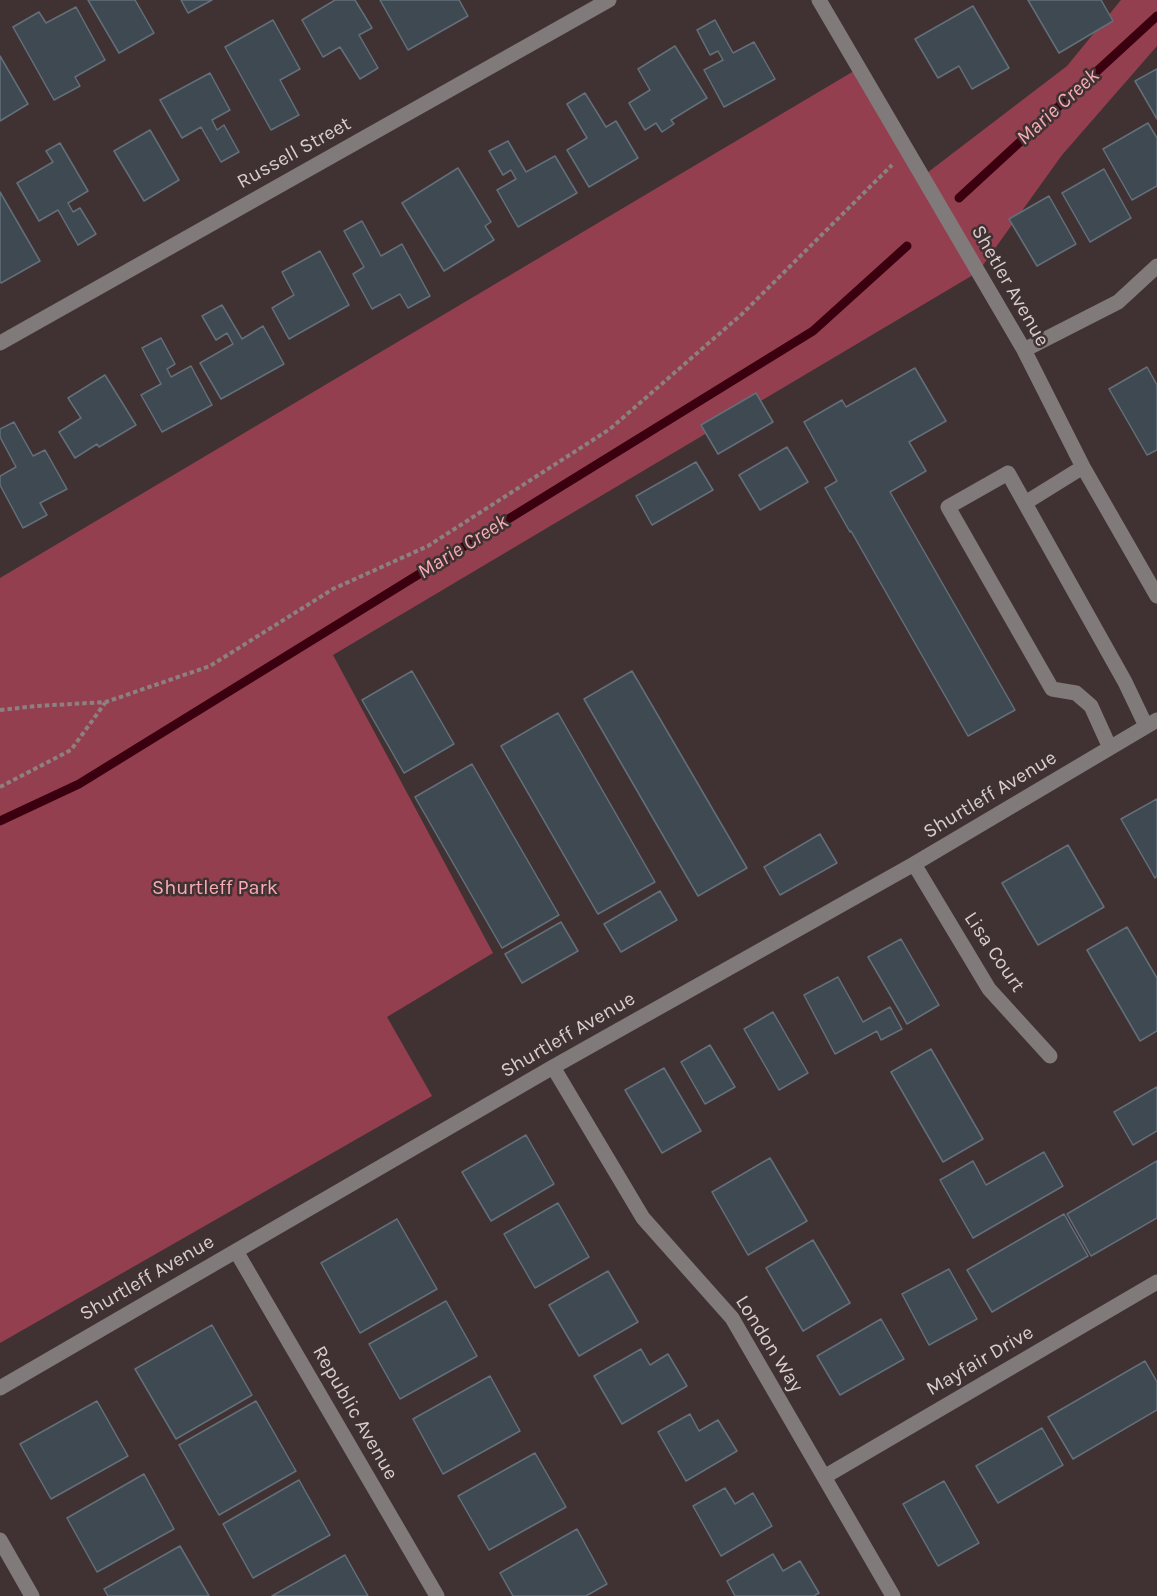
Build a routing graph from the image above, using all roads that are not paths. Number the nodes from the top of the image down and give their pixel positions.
1 (609, 0) edge
2 (819, 0) edge
3 (1157, 266) edge
4 (0, 343) edge
5 (1024, 350) junction
6 (1083, 467) junction
7 (1025, 503) junction
8 (1157, 596) edge
9 (1151, 723) edge
10 (1110, 748) junction
11 (914, 864) junction
12 (1050, 1056) dead end
13 (553, 1066) junction
14 (236, 1251) junction
15 (1157, 1282) edge
16 (0, 1388) edge
17 (824, 1477) junction
18 (0, 1540) edge
19 (32, 1596) edge
20 (437, 1596) edge
21 (893, 1596) edge

1 - 4 street, Russell Street
2 - 5 street, Shetler Avenue
3 - 5 street
5 - 6 street, Shetler Avenue
6 - 7 street
6 - 8 street, Shetler Avenue
7 - 9 street
7 - 10 street
9 - 10 street, Shurtleff Avenue
10 - 11 street, Shurtleff Avenue
11 - 12 street, Lisa Court
11 - 13 street, Shurtleff Avenue
13 - 14 street, Shurtleff Avenue
13 - 17 street, London Way
14 - 16 street, Shurtleff Avenue
14 - 20 street, Republic Avenue
15 - 17 street, Mayfair Drive
17 - 21 street, London Way
18 - 19 street

